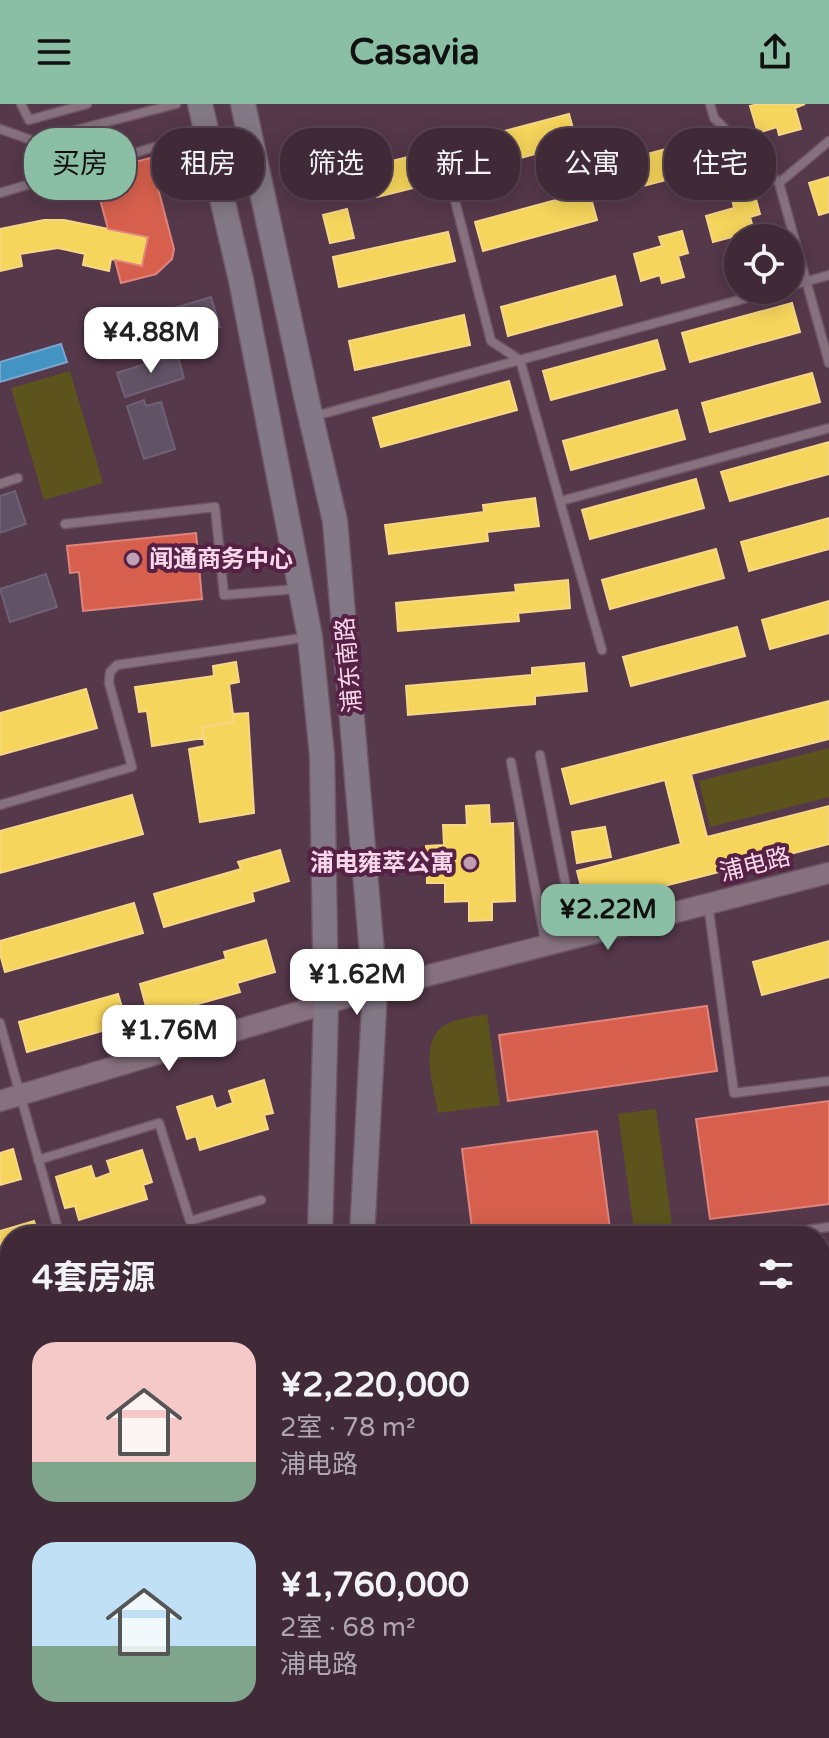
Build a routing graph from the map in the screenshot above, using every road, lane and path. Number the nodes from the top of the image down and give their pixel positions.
1 (21, 104) edge
2 (87, 104) edge
3 (176, 104) edge
4 (200, 104) edge
5 (243, 104) edge
6 (710, 104) edge
7 (206, 128) edge
8 (0, 129) edge
9 (829, 141) edge
10 (152, 147) edge
11 (779, 183) junction
12 (0, 193) edge
13 (223, 200) edge
14 (455, 200) edge
15 (829, 275) edge
16 (806, 282) junction
17 (725, 304) edge
18 (520, 360) junction
19 (829, 363) edge
20 (311, 418) junction
21 (829, 428) edge
22 (18, 478) dead end
23 (0, 484) edge
24 (561, 501) junction
25 (65, 524) dead end
26 (302, 588) junction
27 (310, 637) junction
28 (602, 650) dead end
29 (540, 755) dead end
30 (511, 762) dead end
31 (0, 805) edge
32 (829, 873) edge
33 (708, 904) junction
34 (576, 938) junction
35 (546, 945) junction
36 (375, 989) junction
37 (326, 1003) junction
38 (0, 1023) edge
39 (829, 1081) edge
40 (20, 1095) junction
41 (0, 1101) edge
42 (38, 1160) junction
43 (261, 1200) dead end
44 (57, 1226) edge
45 (320, 1226) edge
46 (363, 1226) edge

1 - 2 lane
3 - 8 lane
4 - 7 main road, 浦东南路
5 - 20 main road, 浦东南路
6 - 11 lane
9 - 11 lane
10 - 12 lane
11 - 16 lane
13 - 26 main road, 浦东南路
14 - 18 lane
15 - 16 lane
16 - 19 lane
17 - 18 lane
18 - 20 lane
18 - 24 lane
20 - 36 main road, 浦东南路
21 - 24 lane
22 - 23 lane
24 - 28 lane
25 - 26 lane
26 - 27 main road, 浦东南路
27 - 31 lane
27 - 37 main road, 浦东南路
29 - 34 lane
30 - 35 lane
32 - 33 street, 浦电路
33 - 34 street, 浦电路
33 - 39 lane
34 - 35 street, 浦电路
35 - 36 street, 浦电路
36 - 37 street, 浦电路
36 - 46 main road, 浦东南路
37 - 40 street, 浦电路
37 - 45 main road, 浦东南路
38 - 40 lane
40 - 41 street, 浦电路
40 - 42 lane
42 - 43 lane
42 - 44 lane

